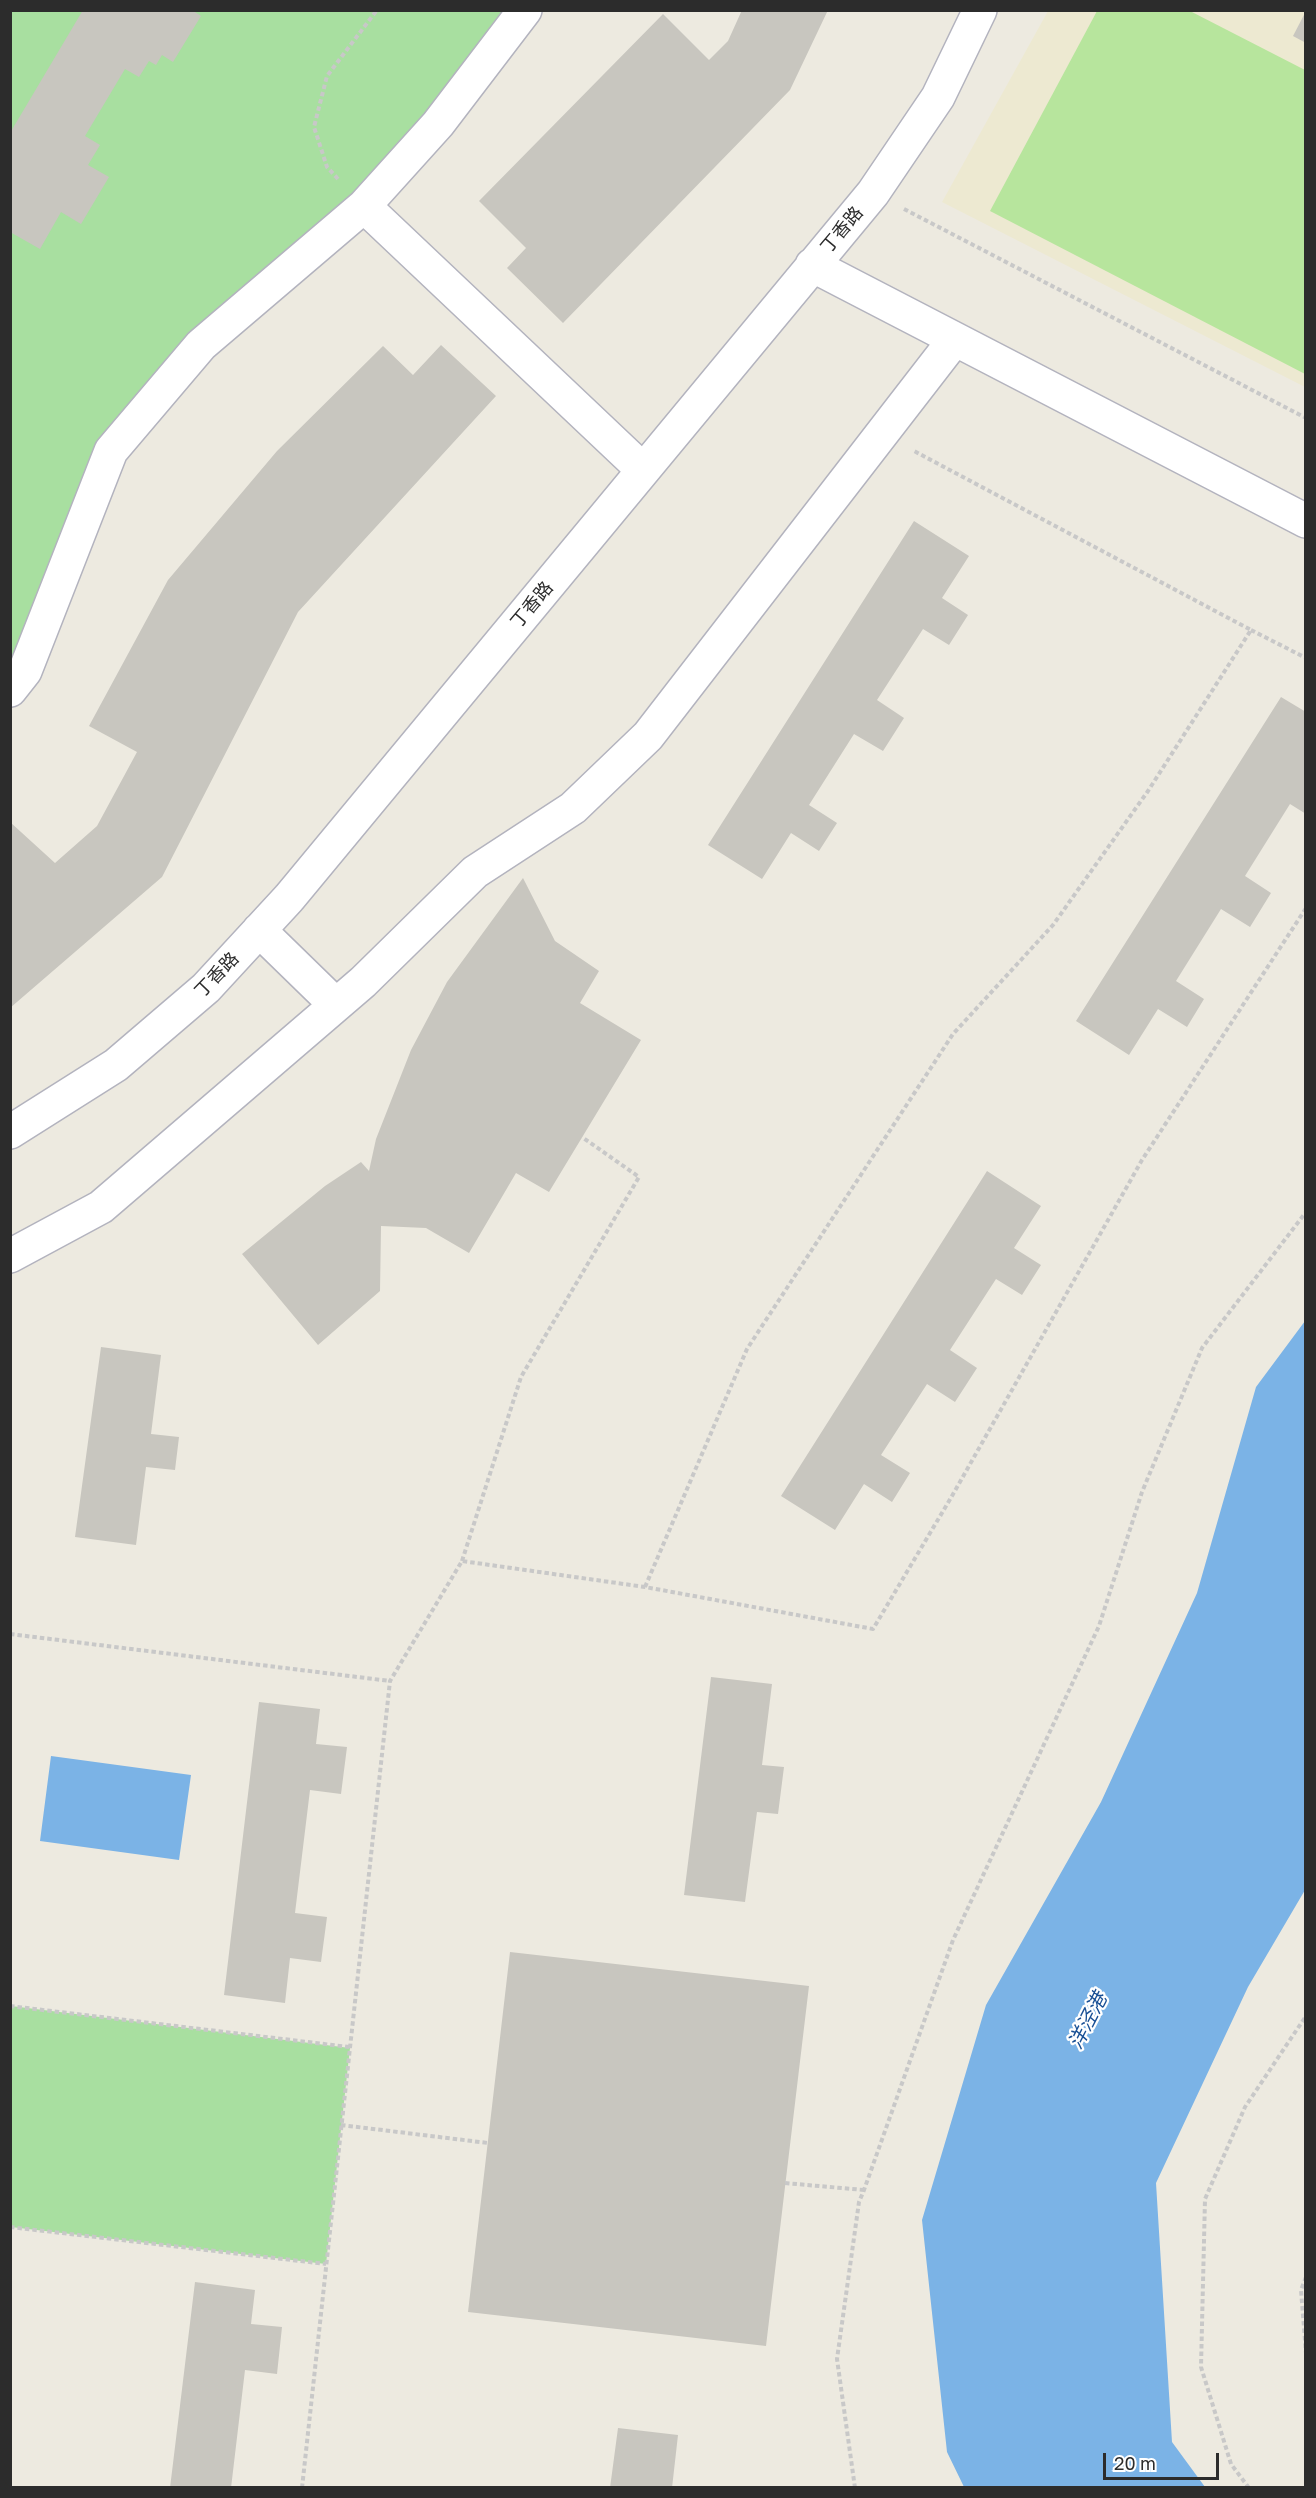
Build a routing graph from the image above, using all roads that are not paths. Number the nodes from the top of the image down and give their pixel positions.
1 (525, 10) edge
2 (980, 10) edge
3 (364, 206) junction
4 (812, 266) junction
5 (955, 339) junction
6 (643, 470) junction
7 (1305, 521) edge
8 (10, 690) edge
9 (259, 930) junction
10 (336, 1005) junction
11 (10, 1132) edge
12 (10, 1256) edge

1 - 3 street
2 - 4 street, 丁香路
3 - 6 street
3 - 8 street
4 - 5 street
4 - 6 street, 丁香路
5 - 7 street
5 - 10 street
6 - 9 street, 丁香路
9 - 10 street
9 - 11 street, 丁香路
10 - 12 street

